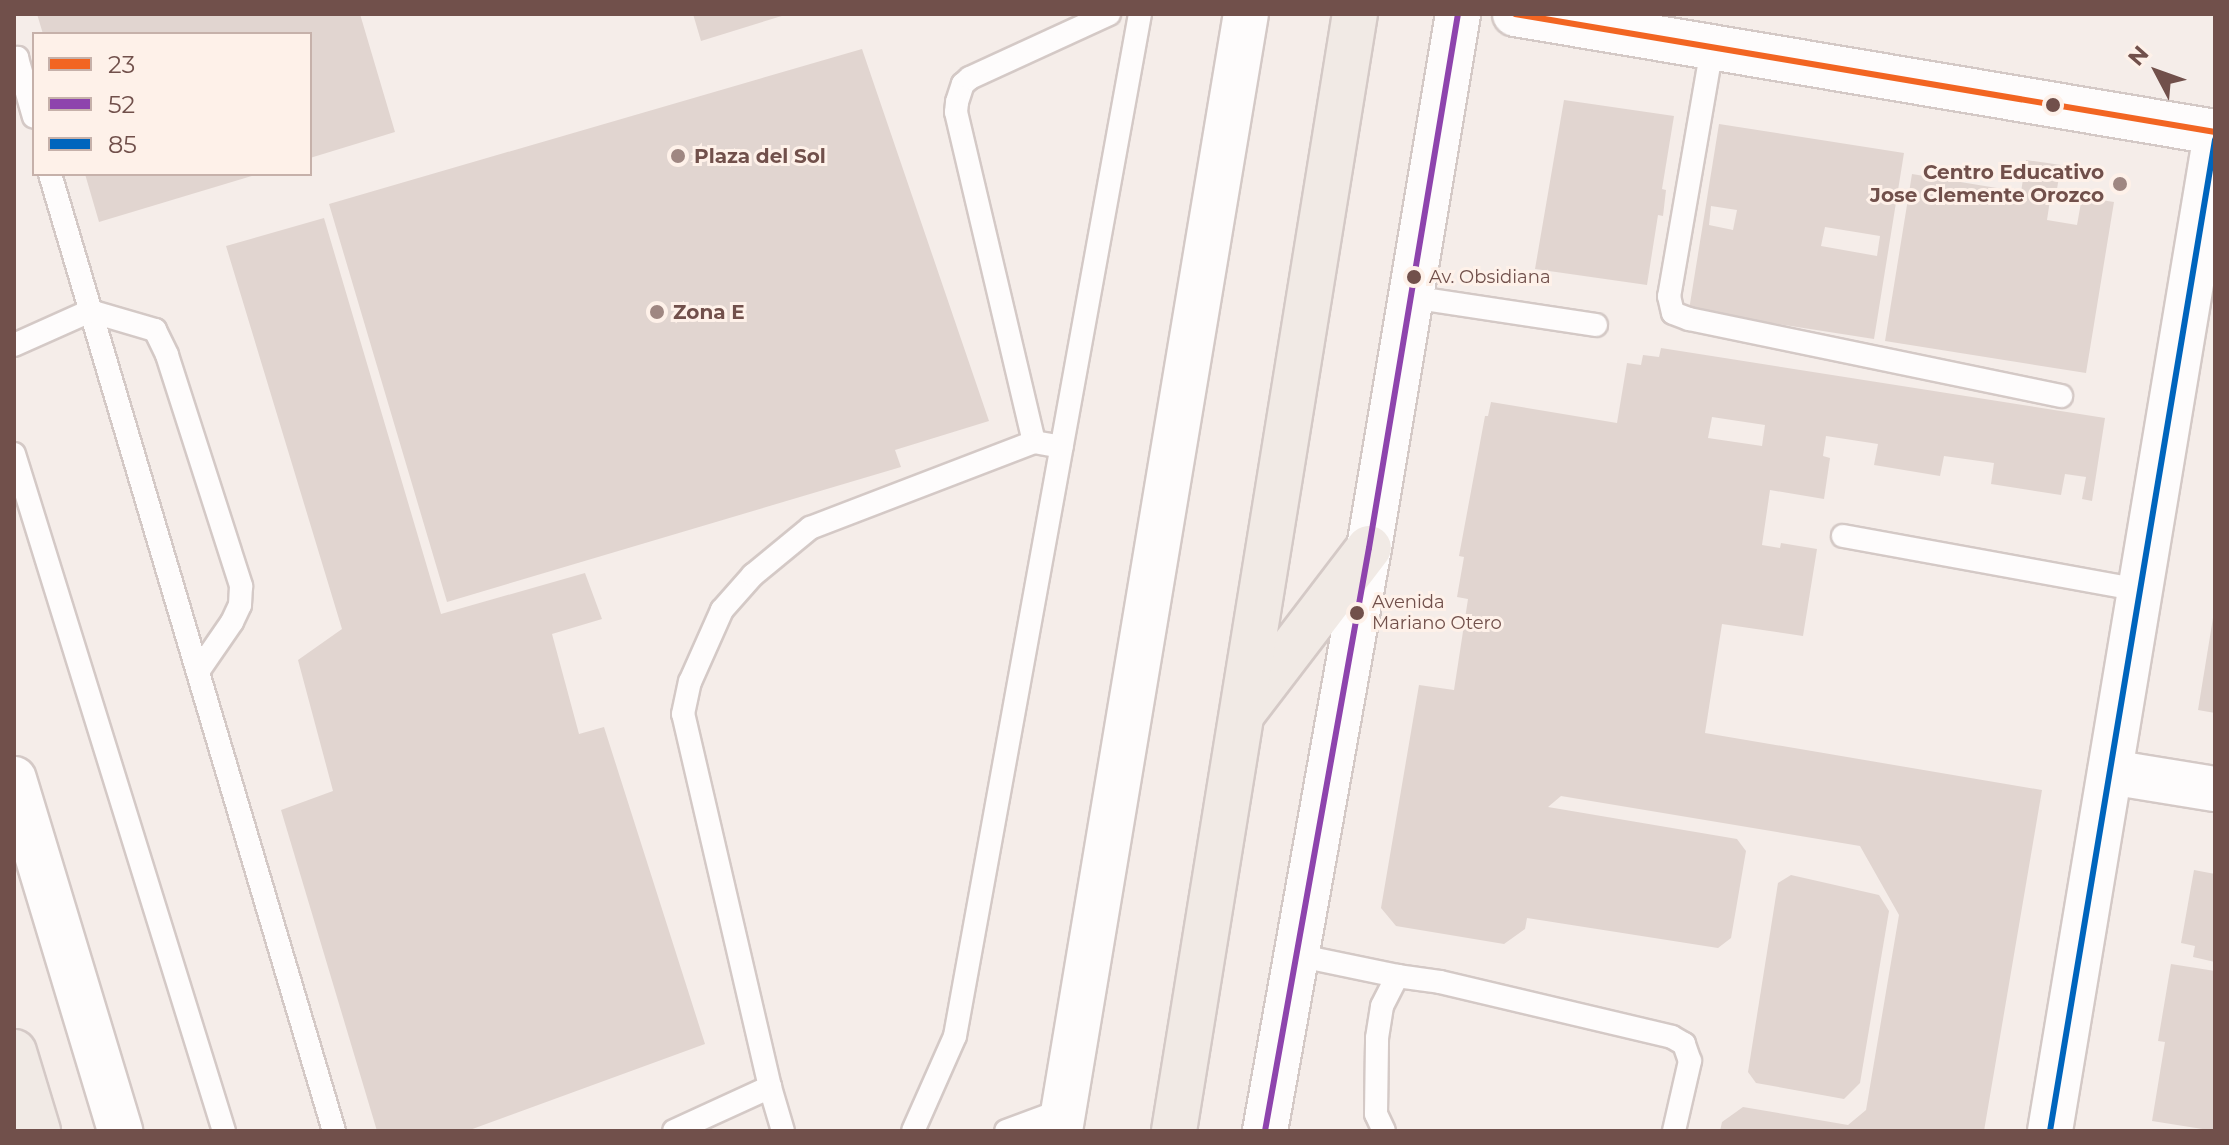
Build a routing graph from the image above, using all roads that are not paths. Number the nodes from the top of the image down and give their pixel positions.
1 (1109, 14) edge
2 (1140, 14) edge
3 (1246, 14) edge
4 (1355, 14) edge
5 (1458, 14) edge
6 (1515, 14) edge
7 (1712, 48) junction
8 (15, 55) edge
9 (32, 110) edge
10 (2215, 132) edge
11 (2215, 140) edge
12 (51, 176) edge
13 (1411, 297) junction
14 (90, 311) junction
15 (1596, 325) dead end
16 (14, 345) edge
17 (2061, 396) dead end
18 (1034, 442) junction
19 (1062, 447) junction
20 (14, 454) edge
21 (1843, 536) dead end
22 (1369, 548) junction
23 (2140, 590) junction
24 (199, 670) junction
25 (1241, 716) junction
26 (2110, 772) junction
27 (14, 779) edge
28 (2215, 789) edge
29 (1296, 955) junction
30 (1397, 976) junction
31 (14, 1052) edge
32 (770, 1087) junction
33 (1062, 1120) edge
34 (38, 1131) edge
35 (120, 1131) edge
36 (224, 1131) edge
37 (334, 1131) edge
38 (674, 1131) edge
39 (783, 1131) edge
40 (914, 1131) edge
41 (1006, 1131) edge
42 (1174, 1131) edge
43 (1265, 1131) edge
44 (1384, 1131) edge
45 (1674, 1131) edge
46 (2050, 1131) edge

1 - 18 lane
2 - 19 lane
3 - 33 main road
4 - 25 main road
5 - 13 main road
6 - 7 main road
7 - 10 main road
7 - 17 lane
8 - 9 lane
11 - 23 main road
12 - 14 lane
13 - 15 lane
13 - 22 main road
14 - 16 lane
14 - 24 lane
14 - 24 lane
18 - 19 lane
18 - 32 lane
19 - 40 lane
20 - 36 lane
21 - 23 lane
22 - 25 main road
22 - 29 main road
23 - 26 main road
24 - 37 lane
25 - 42 main road
26 - 28 main road
26 - 46 main road
27 - 35 main road
29 - 30 lane
29 - 43 main road
30 - 44 lane
30 - 45 lane
31 - 34 main road
32 - 38 lane
32 - 39 lane
33 - 41 lane

